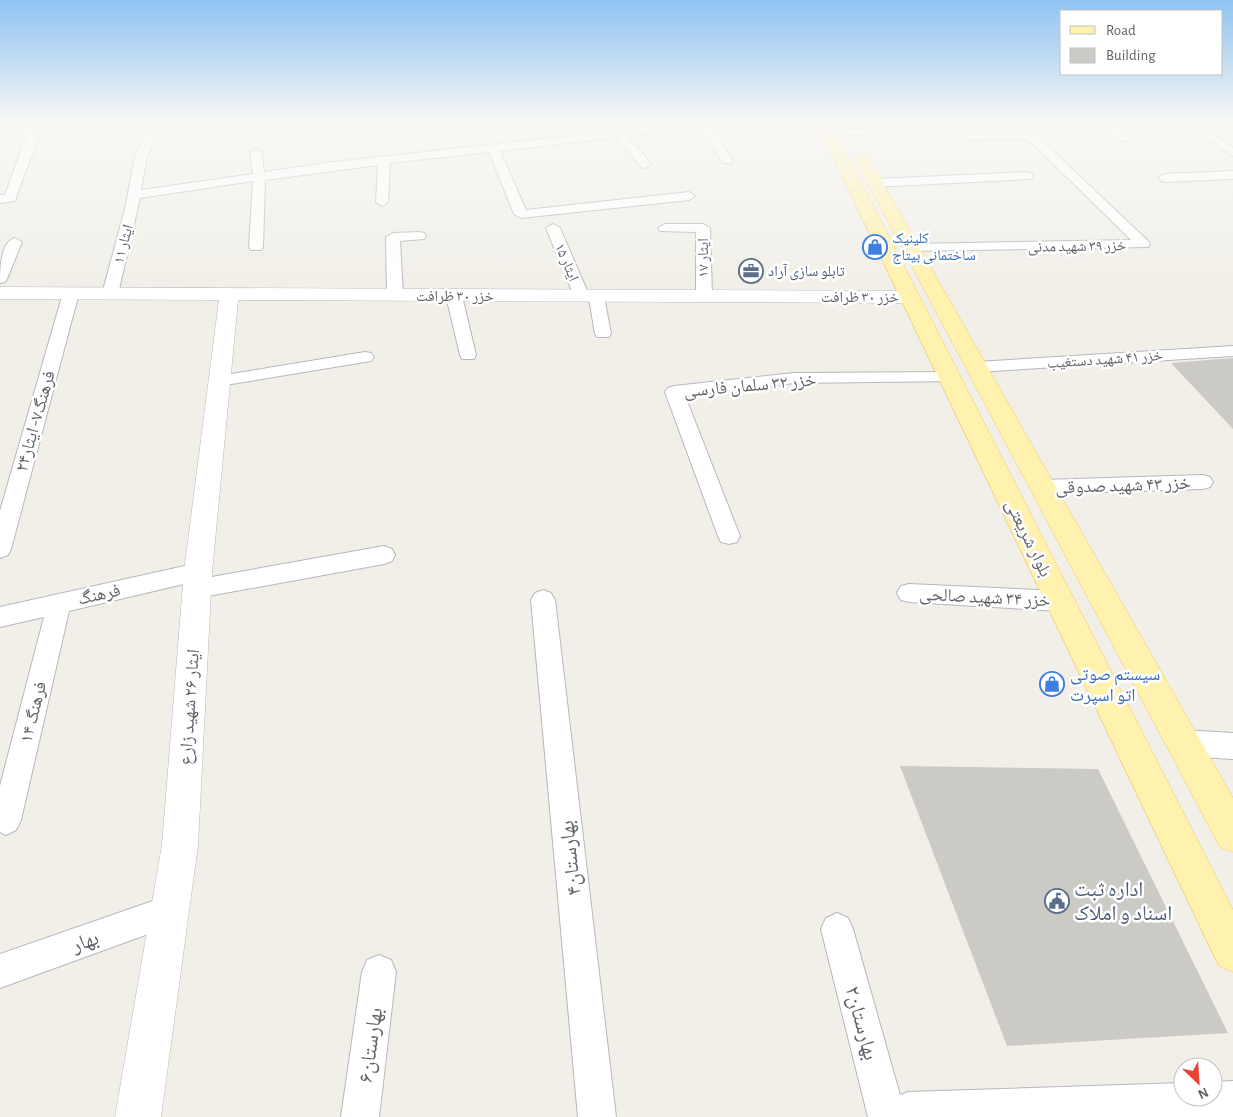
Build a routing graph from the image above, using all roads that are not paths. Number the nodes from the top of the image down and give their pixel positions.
1 (18, 177) edge
2 (137, 177) edge
3 (259, 177) joint
4 (383, 177) edge
5 (506, 177) edge
6 (860, 177) edge
7 (871, 177) edge
8 (1003, 177) edge
9 (1074, 177) edge
10 (1184, 177) edge
11 (1164, 178) dead end
12 (875, 183) junction
13 (134, 195) junction
14 (690, 196) dead end
15 (0, 199) edge
16 (382, 202) dead end
17 (552, 228) dead end
18 (665, 228) dead end
19 (419, 236) dead end
20 (15, 242) dead end
21 (256, 247) dead end
22 (911, 248) junction
23 (0, 279) edge
24 (0, 293) edge
25 (71, 293) junction
26 (110, 294) junction
27 (229, 295) junction
28 (396, 295) junction
29 (454, 296) junction
30 (589, 296) junction
31 (704, 296) junction
32 (910, 297) junction
33 (603, 334) dead end
34 (1233, 351) edge
35 (468, 355) dead end
36 (365, 357) dead end
37 (976, 367) junction
38 (950, 377) junction
39 (219, 381) junction
40 (981, 441) junction
41 (1018, 442) junction
42 (1203, 482) dead end
43 (1042, 487) junction
44 (6, 504) edge
45 (729, 536) dead end
46 (0, 549) edge
47 (384, 555) dead end
48 (198, 581) junction
49 (909, 593) dead end
50 (543, 600) dead end
51 (1060, 602) junction
52 (59, 603) junction
53 (0, 616) edge
54 (1183, 743) junction
55 (1233, 746) edge
56 (6, 820) dead end
57 (1233, 834) edge
58 (170, 911) junction
59 (837, 929) dead end
60 (1233, 952) edge
61 (0, 972) edge
62 (380, 972) dead end
63 (1233, 1100) edge
64 (138, 1117) edge
65 (360, 1117) edge
66 (597, 1117) edge
67 (887, 1117) edge

1 - 15 street
2 - 13 street, ایثار ۱۱
3 - 13 street
3 - 21 street
4 - 16 street
5 - 14 street
6 - 32 main road, بلوار شریعتی
7 - 12 main road, بلوار شریعتی
8 - 12 street
9 - 22 street, خزر ۳۹ شهید مدنی
10 - 11 street
12 - 22 main road, بلوار شریعتی
13 - 26 street, ایثار ۱۱
17 - 30 street, ایثار ۱۵
18 - 31 street, ایثار ۱۷
19 - 28 street
20 - 23 street
22 - 37 main road, بلوار شریعتی
24 - 25 street, خزر ۳۰ ظرافت
25 - 26 street, خزر ۳۰ ظرافت
25 - 44 street, فرهنگ۷- ایثار۲۴
26 - 27 street, خزر ۳۰ ظرافت
27 - 28 street, خزر ۳۰ ظرافت
27 - 39 street, ایثار ۲۶ شهید زارع
28 - 29 street, خزر ۳۰ ظرافت
29 - 30 street, خزر ۳۰ ظرافت
29 - 35 street
30 - 31 street, خزر ۳۰ ظرافت
30 - 33 street, ایثار ۱۵
31 - 32 street, خزر ۳۰ ظرافت
32 - 38 main road, بلوار شریعتی
34 - 37 street, خزر ۴۱ شهید دستغیب
36 - 39 street
37 - 41 main road, بلوار شریعتی
38 - 40 main road, بلوار شریعتی
38 - 45 street, خزر ۳۲ سلمان فارسی
39 - 48 street, ایثار ۲۶ شهید زارع
40 - 41 main road
40 - 51 main road, بلوار شریعتی
41 - 43 main road, بلوار شریعتی
42 - 43 street, خزر ۴۳ شهید صدوقی
43 - 54 main road, بلوار شریعتی
44 - 46 street, فرهنگ۷- ایثار۲۴
47 - 48 street, فرهنگ
48 - 52 street, فرهنگ
48 - 58 street, ایثار ۲۶ شهید زارع
49 - 51 street, خزر ۳۴ شهید صالحی
50 - 66 street, بهارستان۴
51 - 60 main road, بلوار شریعتی
52 - 53 street, فرهنگ
52 - 56 street, فرهنگ ۱۴
54 - 55 street
54 - 57 main road, بلوار شریعتی
58 - 61 street, بهار
58 - 64 street, ایثار ۲۶ شهید زارع
59 - 67 street, بهارستان۲
62 - 65 street, بهارستان۶
63 - 67 street

